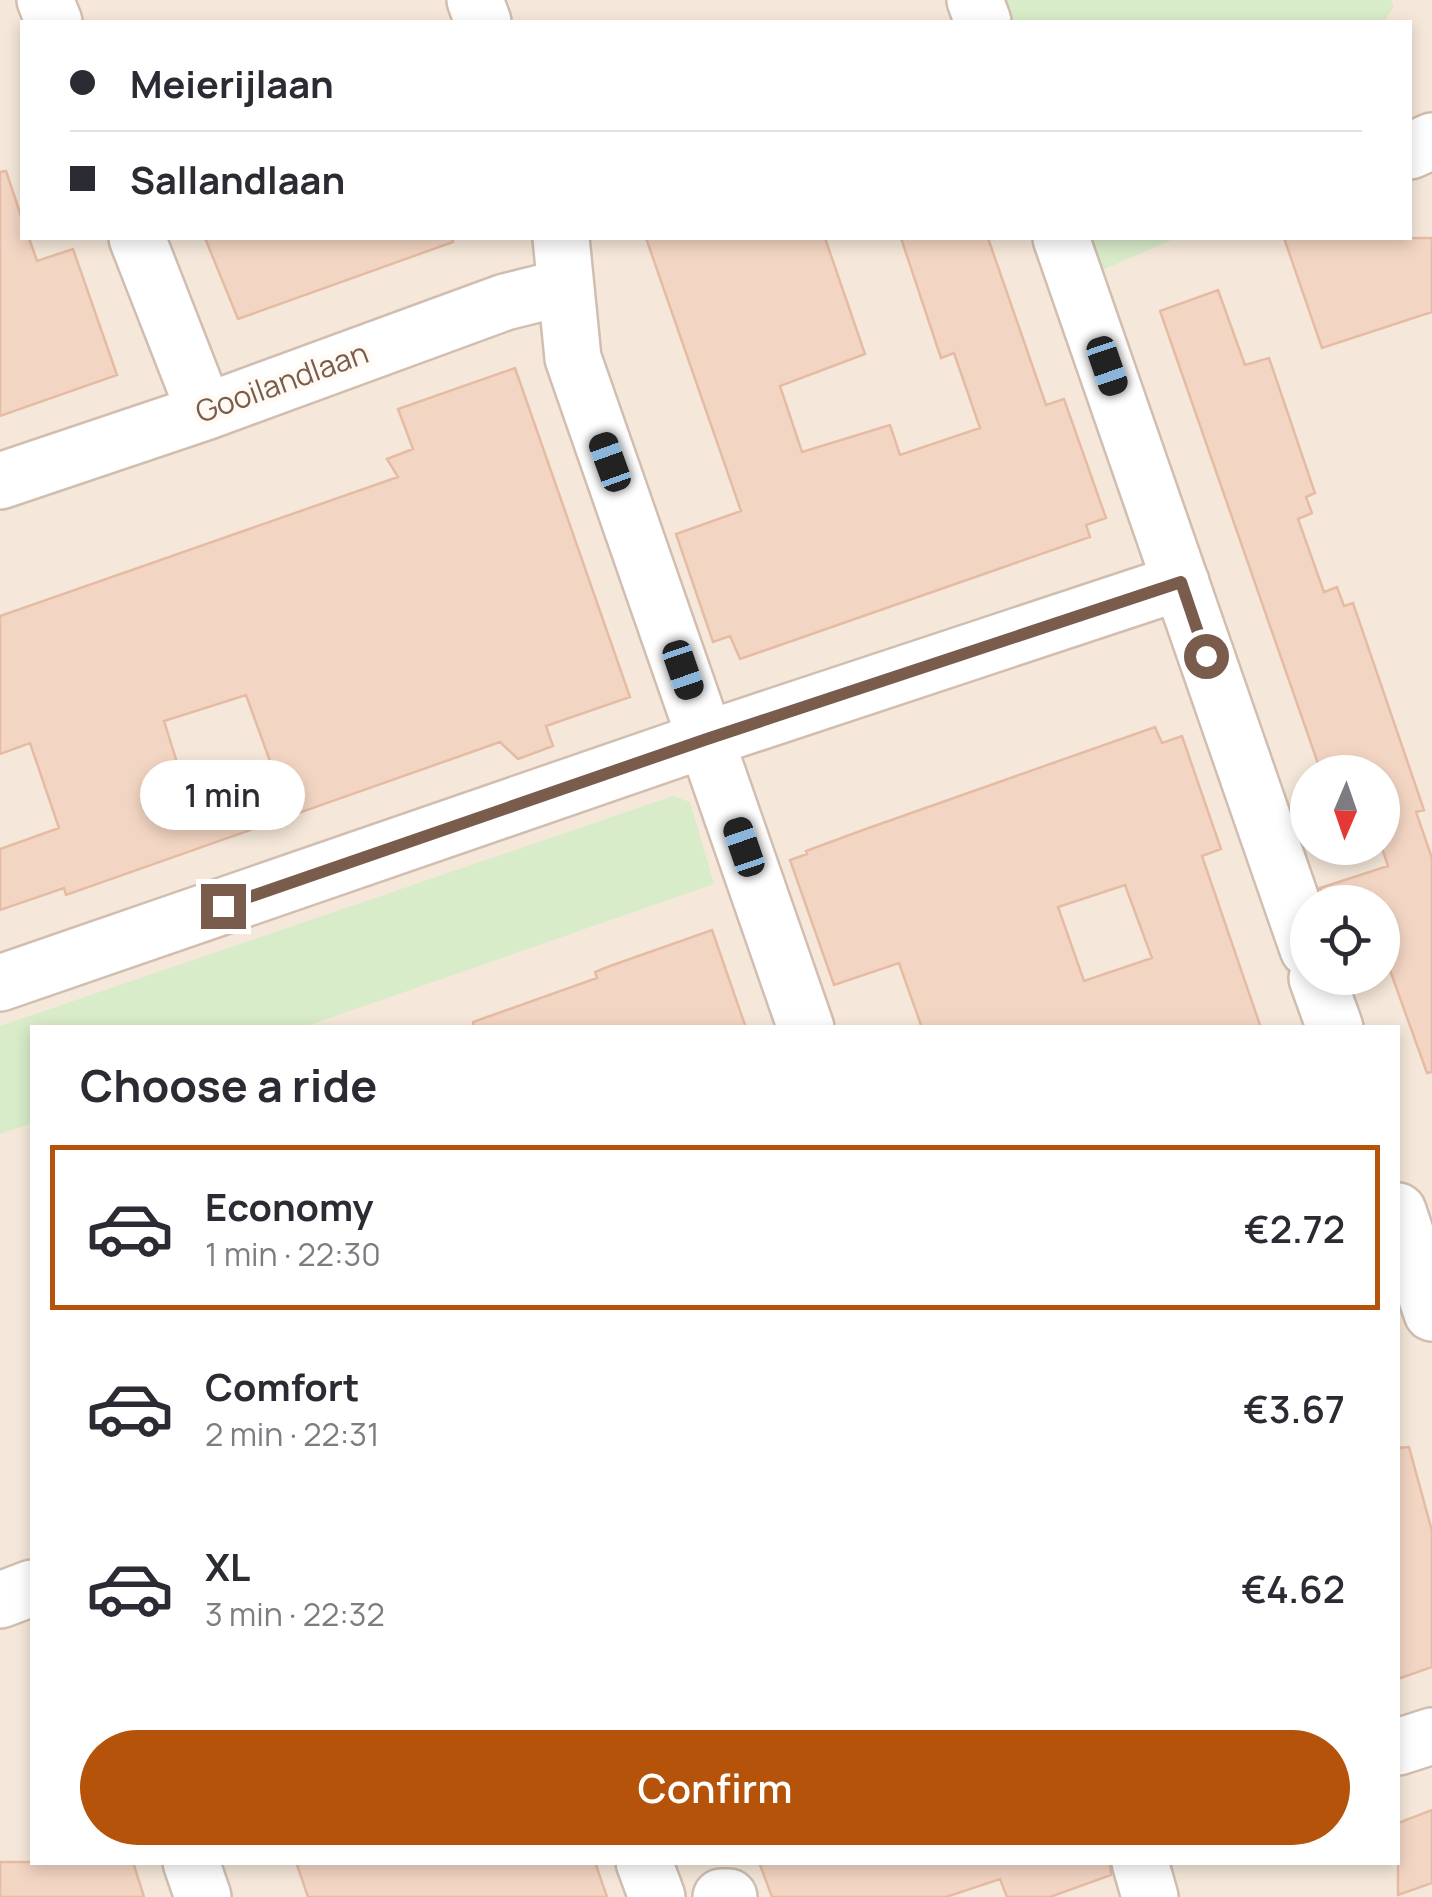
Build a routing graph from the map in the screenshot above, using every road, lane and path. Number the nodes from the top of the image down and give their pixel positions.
1 (138, 240) edge
2 (1063, 240) edge
3 (563, 262) edge
4 (205, 412) junction
5 (0, 481) edge
6 (1181, 582) junction
7 (707, 739) junction
8 (1290, 897) edge
9 (0, 983) edge
10 (1323, 995) edge
11 (805, 1025) edge
12 (1333, 1025) edge
13 (1400, 1217) edge
14 (1432, 1314) edge
15 (30, 1589) edge
16 (0, 1600) edge
17 (1432, 1736) edge
18 (1400, 1746) edge
19 (191, 1865) edge
20 (645, 1865) edge
21 (1141, 1865) edge
22 (203, 1897) edge
23 (656, 1897) edge
24 (1150, 1897) edge

1 - 4 street
2 - 6 street
3 - 4 street, Gooilandlaan
3 - 7 street
4 - 5 street, Gooilandlaan
6 - 7 street
6 - 8 street
7 - 9 street
7 - 11 street
10 - 12 street
13 - 14 street
15 - 16 street
17 - 18 street
19 - 22 street
20 - 23 street
21 - 24 street

